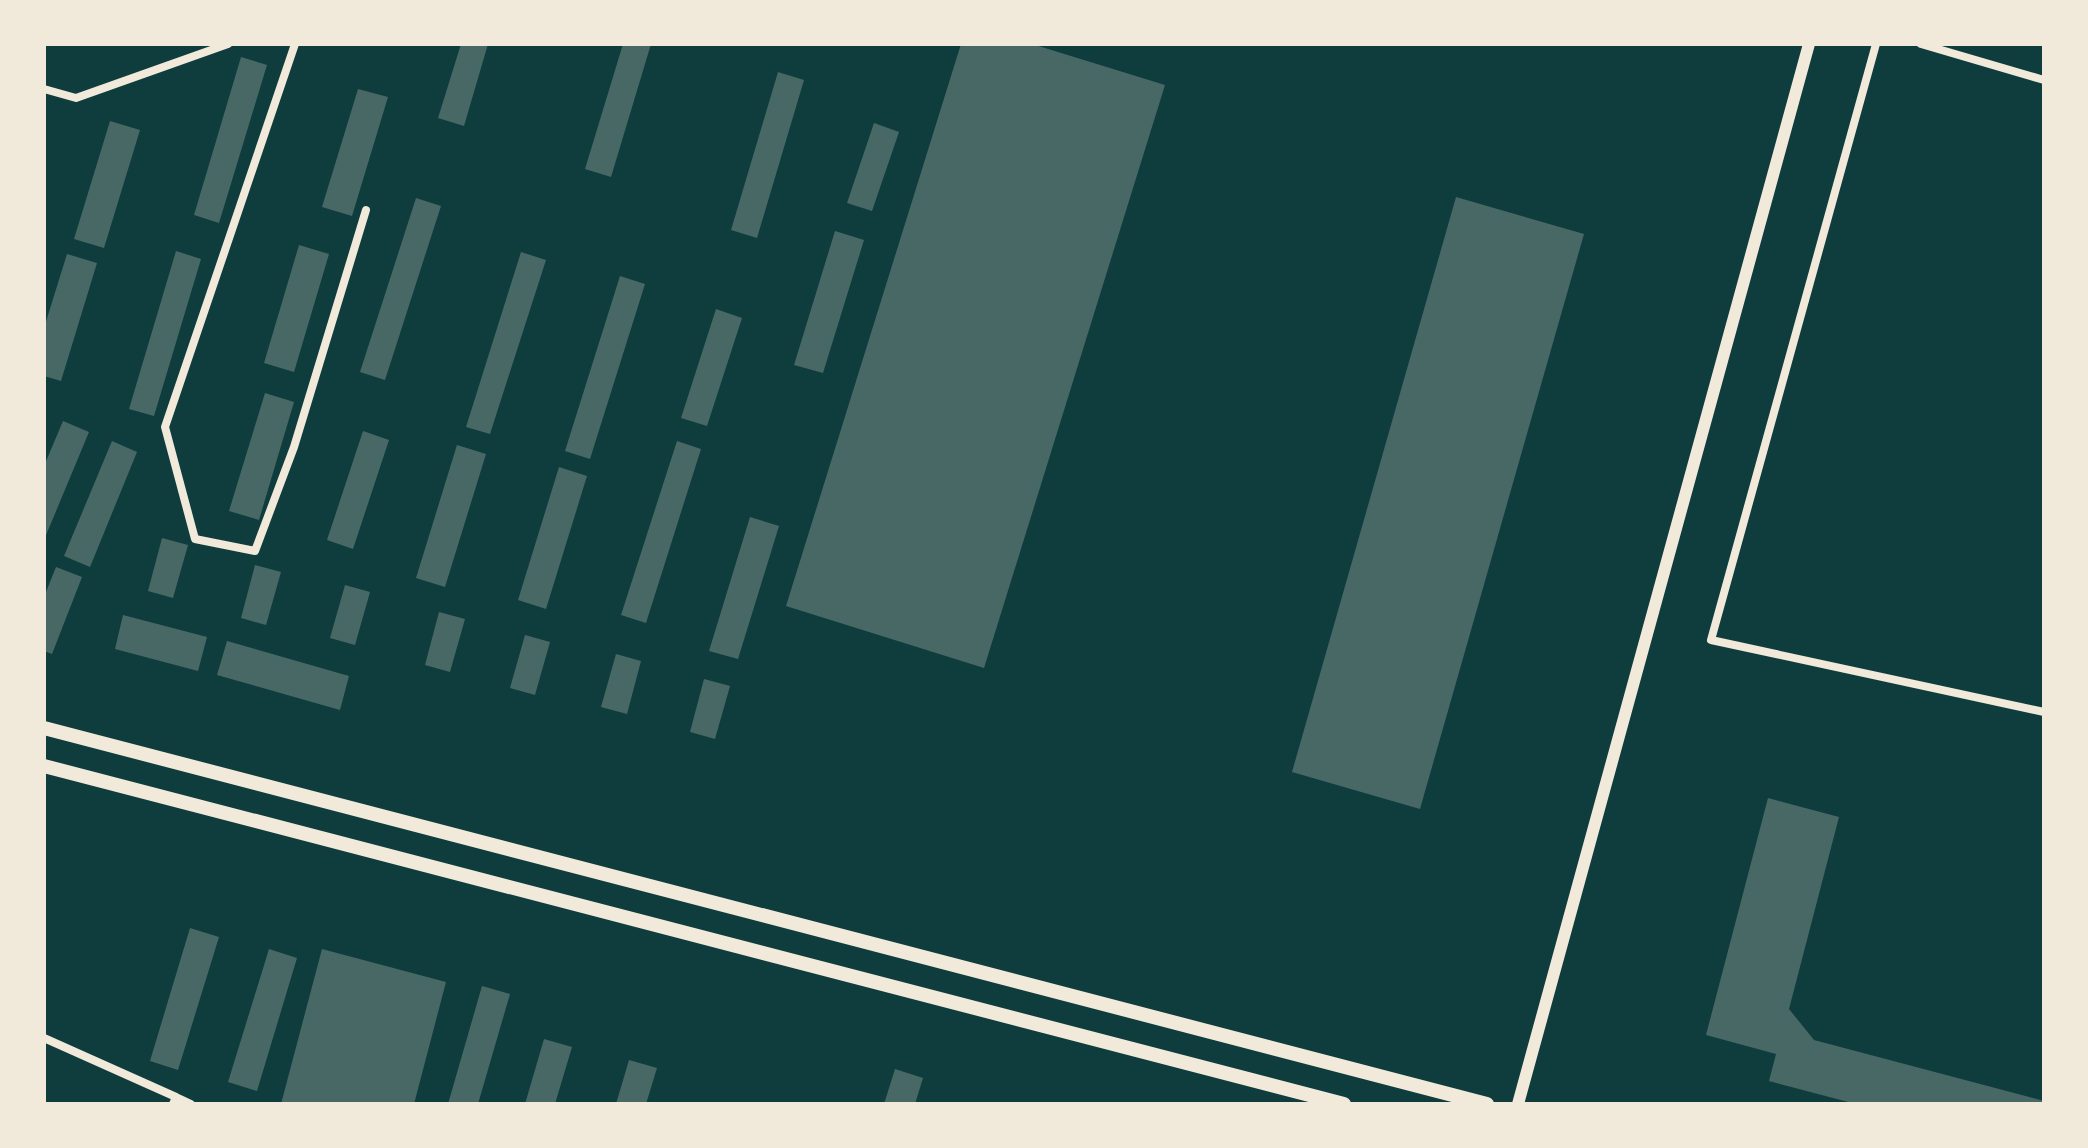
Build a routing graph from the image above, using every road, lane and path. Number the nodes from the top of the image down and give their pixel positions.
1 (228, 44) edge
2 (295, 44) edge
3 (1809, 44) edge
4 (1876, 44) edge
5 (1921, 44) edge
6 (2044, 80) edge
7 (44, 89) edge
8 (366, 210) dead end
9 (2044, 712) edge
10 (44, 728) edge
11 (44, 766) edge
12 (44, 1038) edge
13 (174, 1101) edge
14 (191, 1104) edge
15 (1344, 1104) edge
16 (1487, 1104) edge
17 (1518, 1104) edge

1 - 7 street
2 - 8 street
3 - 17 street
4 - 9 street
5 - 6 street
10 - 16 main road
11 - 15 main road
12 - 13 street
13 - 14 street

